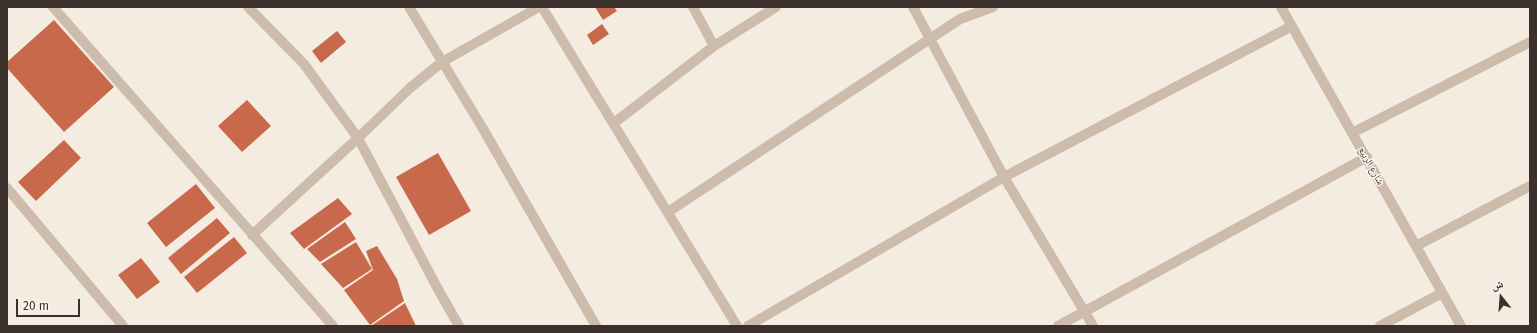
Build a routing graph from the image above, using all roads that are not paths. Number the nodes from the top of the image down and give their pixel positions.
1 (53, 7) edge
2 (248, 7) edge
3 (409, 7) edge
4 (540, 7) edge
5 (693, 7) edge
6 (776, 7) edge
7 (913, 7) edge
8 (993, 7) edge
9 (1281, 7) edge
10 (1292, 26) junction
11 (930, 39) junction
12 (1530, 42) edge
13 (714, 46) junction
14 (442, 62) junction
15 (614, 123) junction
16 (1352, 133) junction
17 (358, 138) junction
18 (1367, 157) junction
19 (1004, 177) junction
20 (1530, 186) edge
21 (7, 188) edge
22 (668, 212) junction
23 (252, 235) junction
24 (1416, 246) junction
25 (1442, 293) junction
26 (1085, 311) junction
27 (123, 326) edge
28 (333, 326) edge
29 (459, 326) edge
30 (596, 326) edge
31 (737, 326) edge
32 (748, 326) edge
33 (1058, 326) edge
34 (1093, 326) edge
35 (1380, 326) edge
36 (1461, 326) edge

1 - 23 street
2 - 17 street
3 - 14 street
4 - 14 street
4 - 15 street
5 - 13 street
6 - 13 street
7 - 11 street
8 - 11 street
9 - 10 street, شارع الربيع
10 - 16 street, شارع الربيع
10 - 19 street
11 - 19 street
11 - 22 street
12 - 16 street
13 - 15 street
14 - 17 street
14 - 30 street
15 - 22 street
16 - 18 street, شارع الربيع
17 - 23 street
17 - 29 street
18 - 24 street, شارع الربيع
18 - 26 street
19 - 26 street
19 - 32 street
20 - 24 street
21 - 27 street
22 - 31 street
23 - 28 street
24 - 25 street, شارع الربيع
25 - 35 street
25 - 36 street, شارع الربيع
26 - 33 street
26 - 34 street

